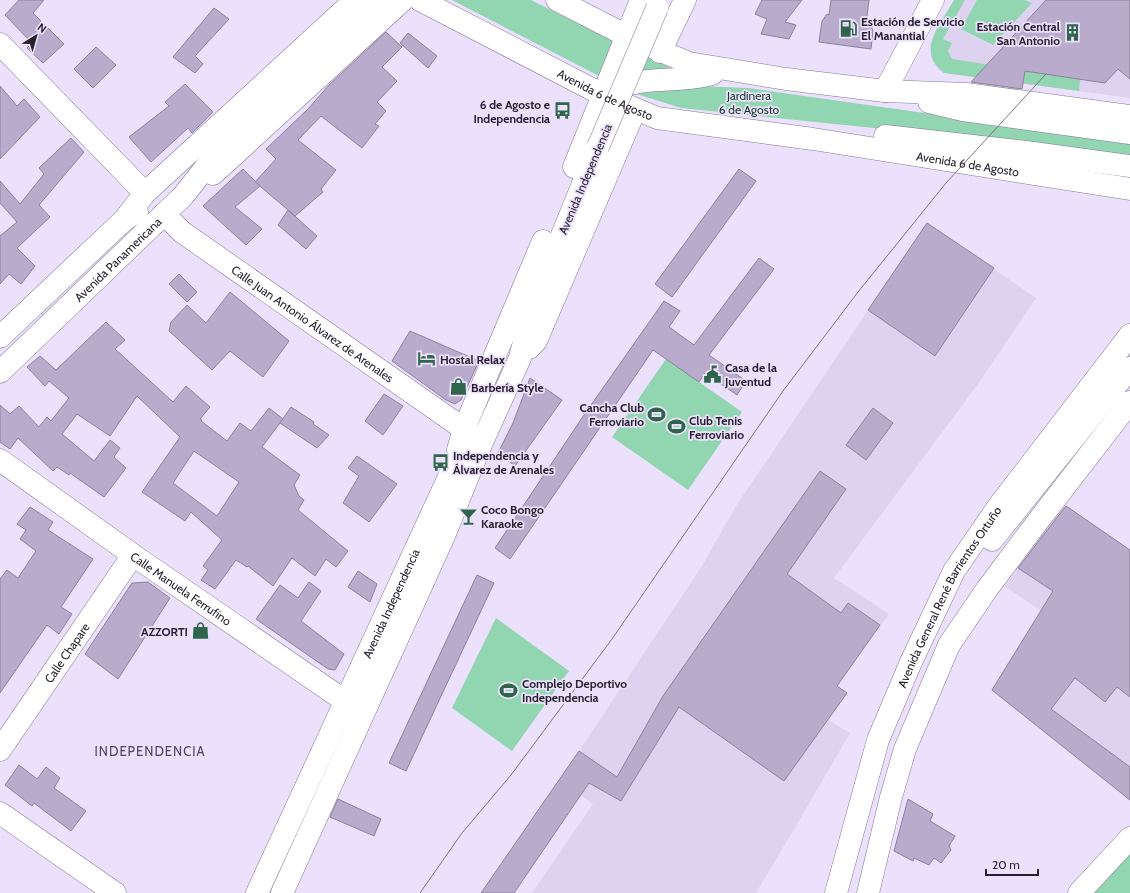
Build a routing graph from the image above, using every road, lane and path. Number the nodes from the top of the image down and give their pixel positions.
1 (355, 0) edge
2 (377, 0) edge
3 (403, 0) edge
4 (420, 0) edge
5 (557, 0) edge
6 (641, 0) edge
7 (661, 0) edge
8 (685, 0) edge
9 (933, 0) edge
10 (627, 36) junction
11 (0, 44) edge
12 (660, 52) junction
13 (724, 70) junction
14 (886, 91) junction
15 (603, 95) junction
16 (635, 110) junction
17 (1130, 116) edge
18 (1130, 133) edge
19 (806, 138) junction
20 (228, 140) junction
21 (1130, 166) edge
22 (1130, 188) edge
23 (146, 193) junction
24 (183, 196) junction
25 (164, 214) junction
26 (124, 220) junction
27 (528, 316) junction
28 (1130, 335) edge
29 (0, 337) edge
30 (520, 358) junction
31 (1130, 368) edge
32 (0, 372) edge
33 (1130, 379) edge
34 (1130, 402) edge
35 (1103, 407) junction
36 (464, 429) junction
37 (0, 460) edge
38 (453, 468) junction
39 (133, 555) junction
40 (926, 632) junction
41 (949, 645) junction
42 (346, 701) junction
43 (364, 714) junction
44 (0, 750) edge
45 (0, 813) edge
46 (1130, 838) edge
47 (115, 893) edge
48 (257, 893) edge
49 (282, 893) edge
50 (836, 893) edge
51 (868, 893) edge
52 (1079, 893) edge

1 - 23 main road
2 - 20 main road, Avenida Panamericana
3 - 24 main road
4 - 15 main road, Avenida 6 de Agosto
5 - 10 main road
6 - 10 main road
7 - 27 main road, Avenida Independencia, bridge
8 - 12 main road
9 - 14 main road
10 - 12 main road
10 - 15 main road
11 - 23 main road
12 - 13 main road
13 - 14 main road
13 - 15 main road
14 - 17 main road
14 - 18 main road
15 - 16 main road, Avenida 6 de Agosto
15 - 36 main road
16 - 19 main road, Avenida 6 de Agosto
16 - 30 main road
19 - 21 main road, Avenida 6 de Agosto
19 - 22 main road, Avenida 6 de Agosto
20 - 24 main road, Avenida Panamericana
20 - 26 main road, Avenida Panamericana
23 - 26 main road
24 - 25 main road, Avenida Panamericana
25 - 32 main road, Avenida Panamericana
25 - 36 main road, Calle Juan Antonio Álvarez de Arenales
26 - 29 main road, Avenida Panamericana
27 - 30 main road, Avenida Independencia
27 - 38 main road, Avenida Independencia
28 - 40 main road, Avenida General René Barrientos Ortuño
30 - 43 main road, Avenida Independencia
31 - 35 main road
33 - 35 main road
34 - 41 main road, Avenida General René Barrientos Ortuño
35 - 40 main road
35 - 41 main road
36 - 38 main road
37 - 39 main road, Calle Manuela Ferrufino
38 - 42 main road, Avenida Independencia
39 - 42 main road, Calle Manuela Ferrufino
39 - 44 main road, Calle Chapare
40 - 50 main road, Avenida General René Barrientos Ortuño
41 - 51 main road, Avenida General René Barrientos Ortuño
42 - 43 main road, Calle Manuela Ferrufino
42 - 48 main road, Avenida Independencia
43 - 49 main road, Avenida Independencia
45 - 47 main road
46 - 52 main road

